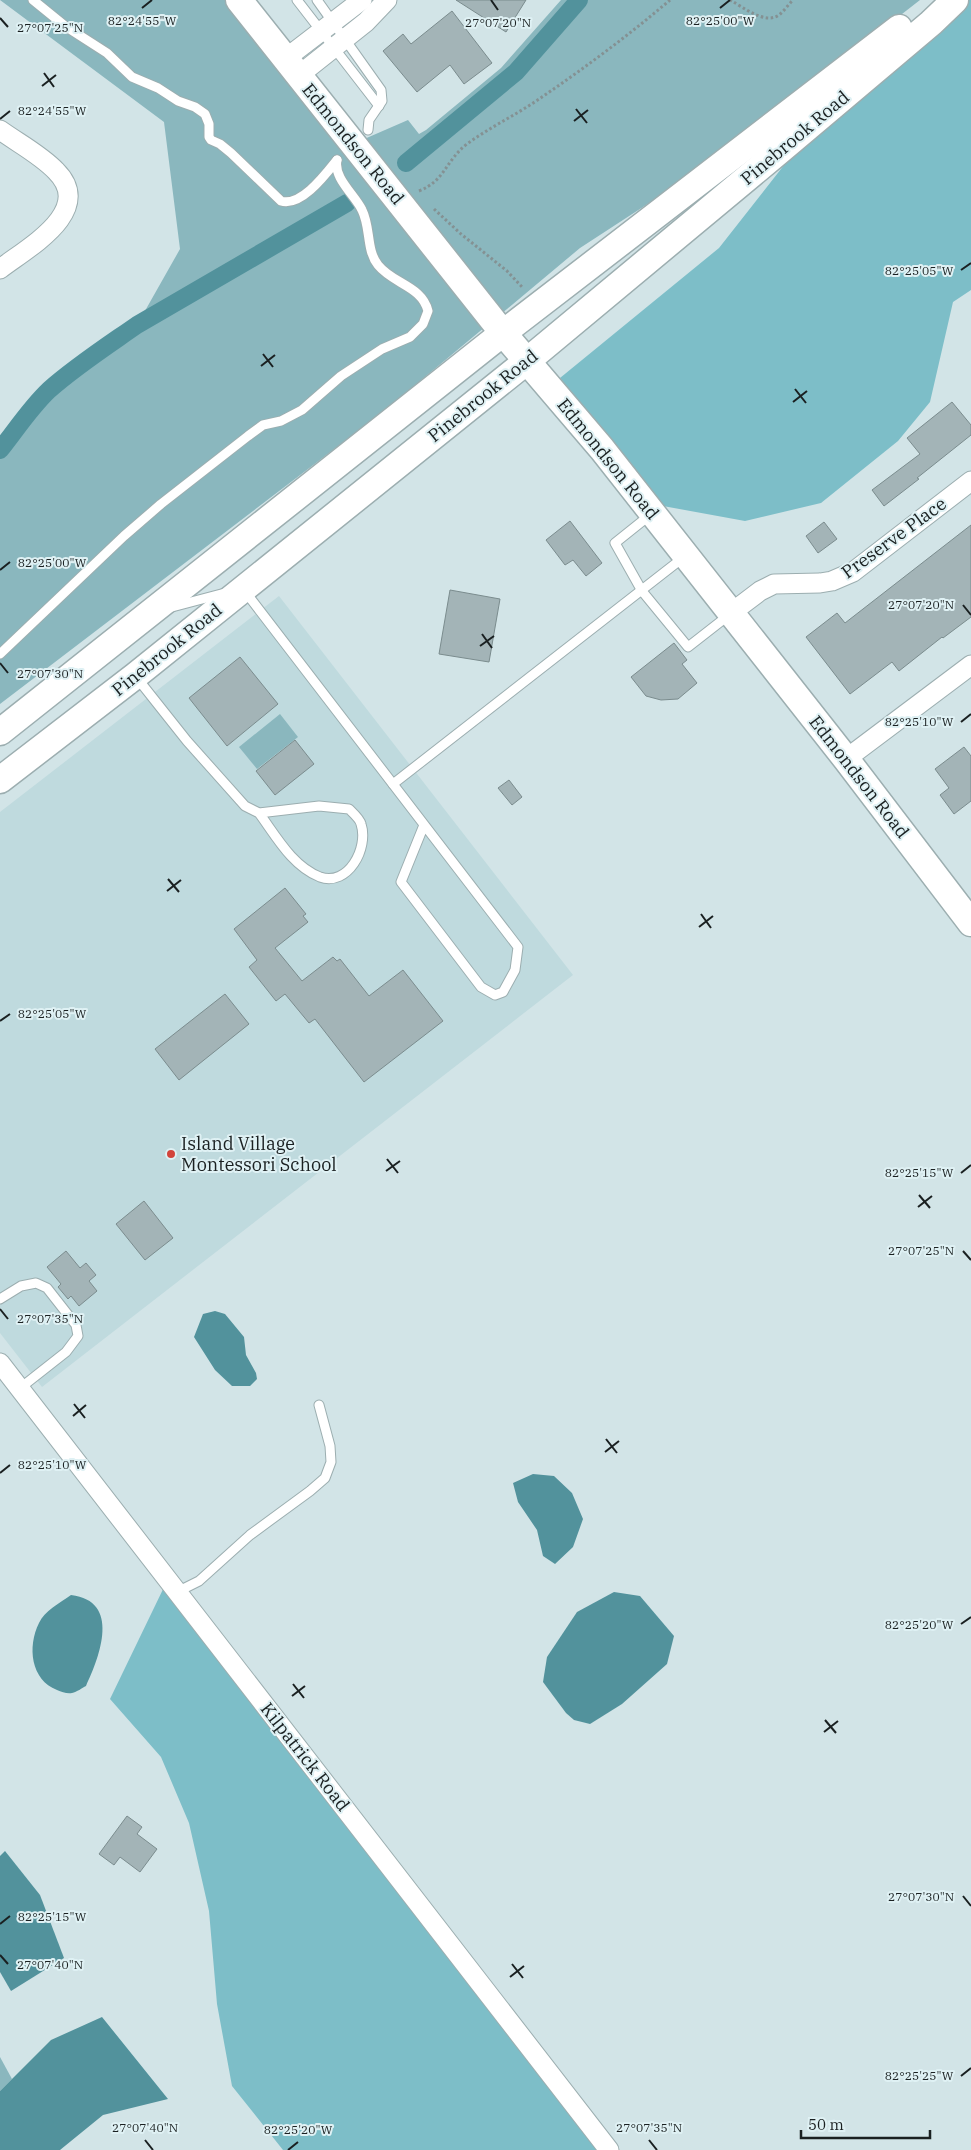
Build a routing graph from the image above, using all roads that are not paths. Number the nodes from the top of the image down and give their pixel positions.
1 (33, 0) edge
2 (238, 0) edge
3 (297, 0) edge
4 (317, 0) edge
5 (362, 0) edge
6 (387, 0) edge
7 (935, 0) edge
8 (955, 0) edge
9 (327, 27) junction
10 (339, 43) junction
11 (291, 67) junction
12 (379, 106) junction
13 (0, 130) edge
14 (368, 130) dead end
15 (0, 269) edge
16 (504, 333) junction
17 (527, 361) junction
18 (971, 481) edge
19 (652, 513) junction
20 (686, 556) junction
21 (243, 589) junction
22 (642, 591) junction
23 (151, 612) junction
24 (732, 613) junction
25 (0, 654) edge
26 (971, 665) edge
27 (135, 676) junction
28 (0, 732) edge
29 (846, 759) junction
30 (0, 780) edge
31 (393, 784) junction
32 (259, 813) junction
33 (424, 825) junction
34 (971, 922) edge
35 (0, 1300) edge
36 (0, 1363) edge
37 (20, 1389) junction
38 (319, 1405) dead end
39 (177, 1592) junction
40 (609, 2150) edge

1 - 25 lane
2 - 11 street, Edmondson Road
3 - 9 lane
4 - 9 lane
5 - 9 street
6 - 10 street
7 - 16 street, Pinebrook Road
8 - 17 street, Pinebrook Road
9 - 10 lane
9 - 10 lane
9 - 11 street
10 - 11 street
10 - 12 lane
10 - 12 lane
11 - 16 street, Edmondson Road
12 - 14 lane
13 - 15 street
16 - 17 street, Edmondson Road
16 - 23 street, Pinebrook Road
17 - 19 street, Edmondson Road
17 - 21 street, Pinebrook Road
18 - 24 street, Preserve Place
19 - 20 street, Edmondson Road
19 - 22 lane
20 - 22 lane
20 - 24 street, Edmondson Road
21 - 23 lane
21 - 27 street, Pinebrook Road
21 - 31 lane
22 - 24 lane
22 - 31 lane
23 - 28 street, Pinebrook Road
24 - 29 street, Edmondson Road
26 - 29 street
27 - 30 street, Pinebrook Road
27 - 32 lane
29 - 34 street, Edmondson Road
31 - 33 lane
32 - 32 lane
33 - 33 lane
35 - 37 lane
36 - 37 street, Kilpatrick Road
37 - 39 street, Kilpatrick Road
38 - 39 lane
39 - 40 street, Kilpatrick Road

